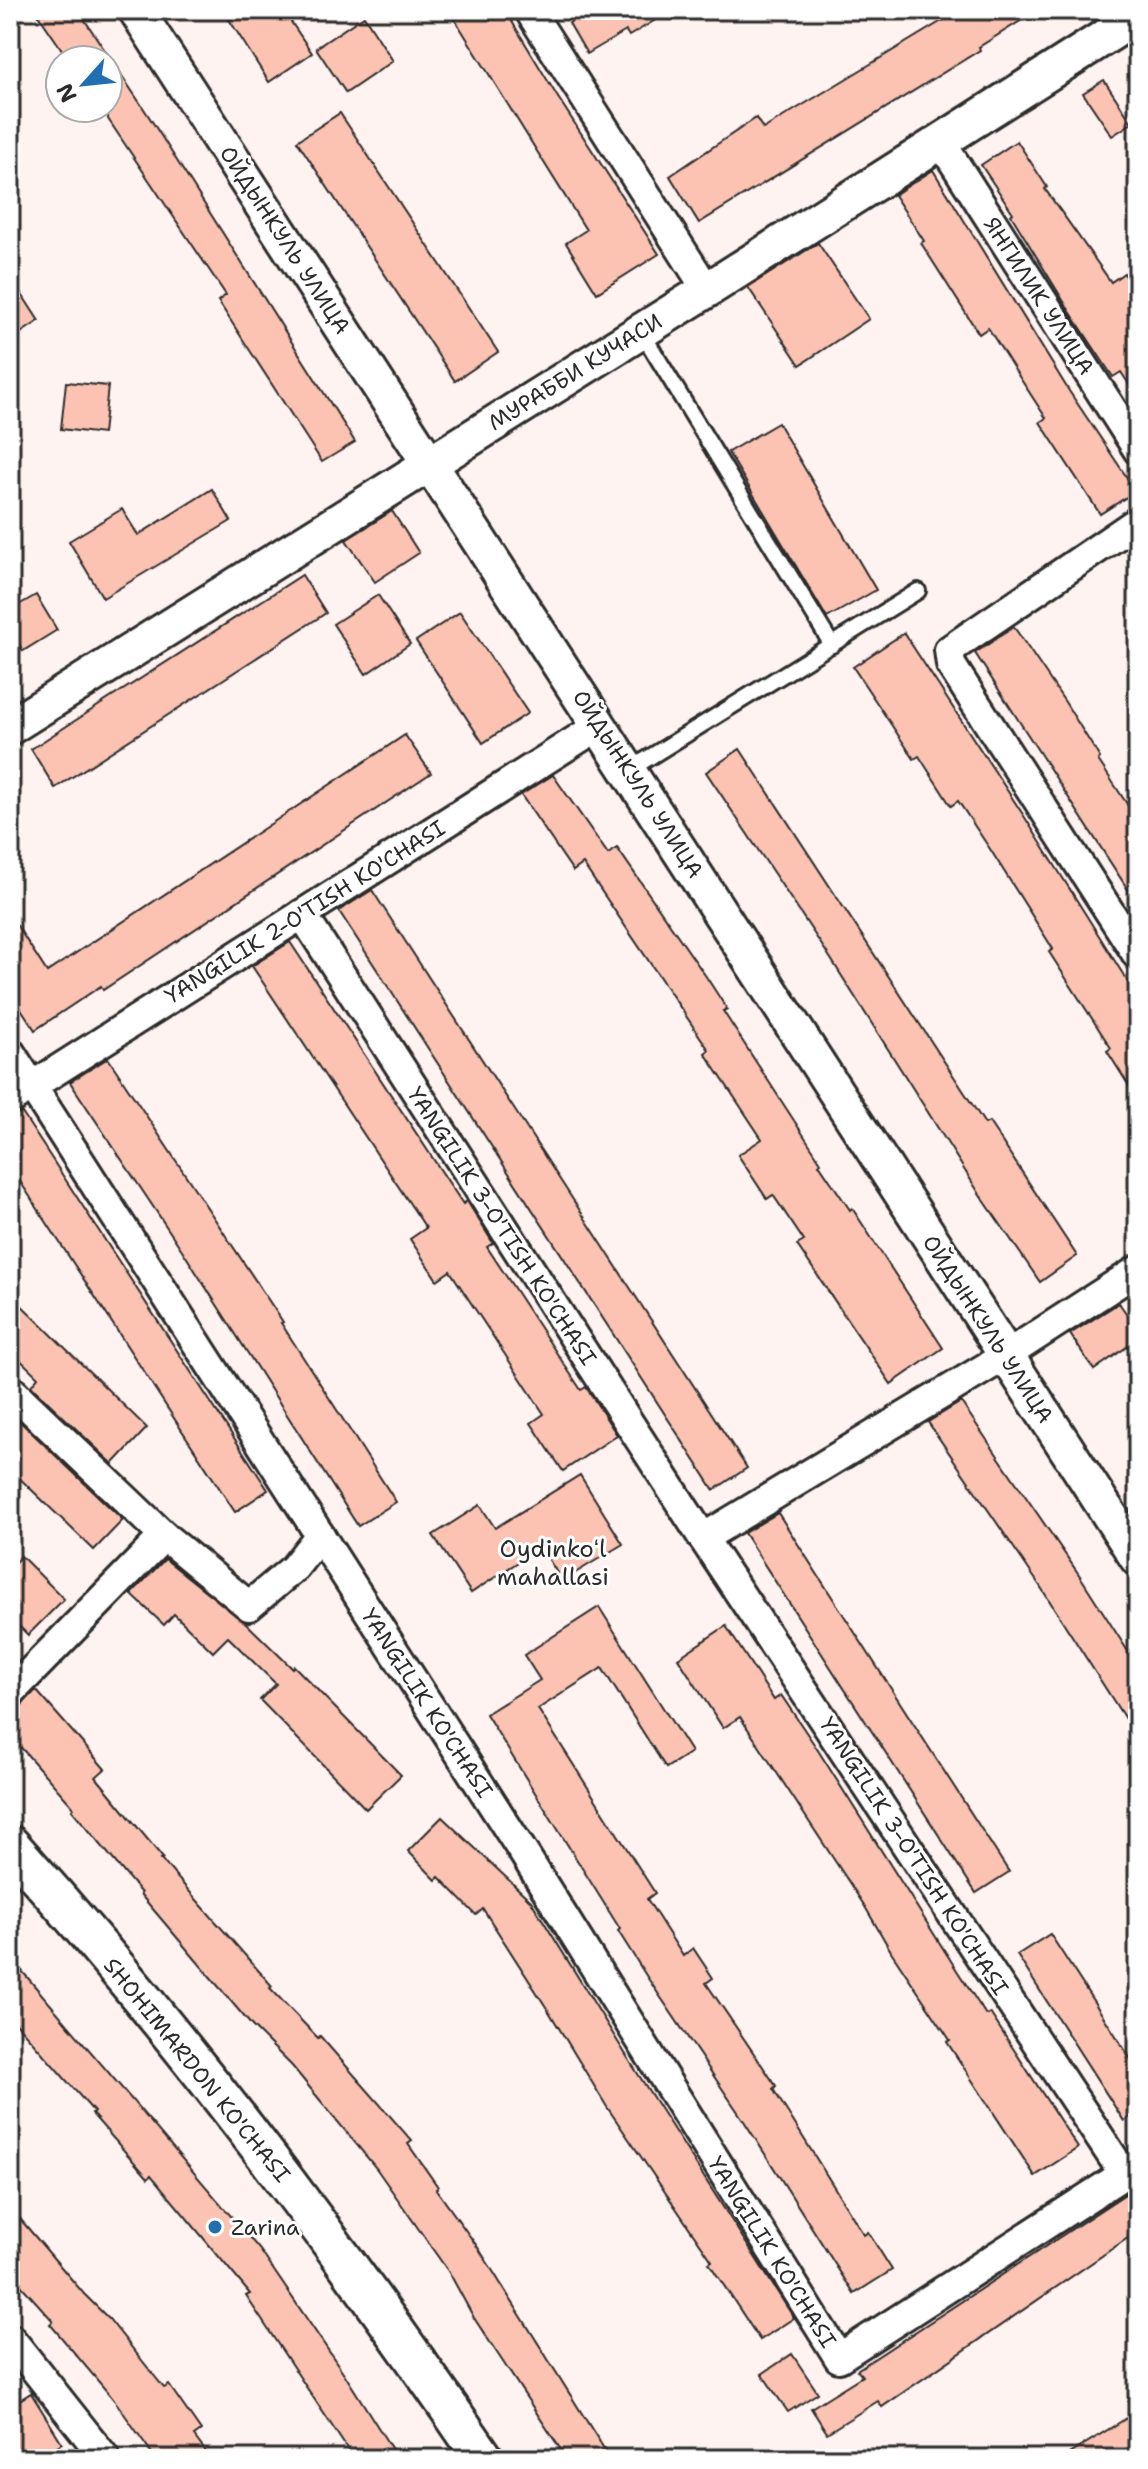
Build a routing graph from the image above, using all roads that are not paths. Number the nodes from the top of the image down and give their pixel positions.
1 (136, 10) edge
2 (539, 13) edge
3 (1138, 16) edge
4 (941, 142) junction
5 (707, 290) junction
6 (641, 331) junction
7 (1138, 450) edge
8 (429, 462) junction
9 (1138, 521) edge
10 (918, 591) dead end
11 (832, 645) junction
12 (600, 725) junction
13 (10, 727) edge
14 (629, 770) junction
15 (302, 914) junction
16 (1138, 956) edge
17 (10, 1052) edge
18 (21, 1093) edge
19 (1138, 1270) edge
20 (1005, 1356) junction
21 (10, 1389) edge
22 (320, 1535) junction
23 (164, 1536) junction
24 (703, 1538) junction
25 (1138, 1559) edge
26 (10, 1693) edge
27 (10, 1845) edge
28 (1131, 2170) edge
29 (10, 2338) edge
30 (94, 2455) edge
31 (484, 2459) edge

1 - 8 street, ОЙДЫНКУЛЬ УЛИЦА
2 - 5 street
3 - 4 street, МУРАББИ КУЧАСИ
4 - 5 street, МУРАББИ КУЧАСИ
4 - 7 street, ЯНГИЛИК УЛИЦА
5 - 6 street, МУРАББИ КУЧАСИ
6 - 8 street, МУРАББИ КУЧАСИ
6 - 11 lane
8 - 12 street, ОЙДЫНКУЛЬ УЛИЦА
8 - 13 street, МУРАББИ КУЧАСИ
9 - 16 street
10 - 11 lane
11 - 14 lane
12 - 14 street, ОЙДЫНКУЛЬ УЛИЦА
12 - 15 street, YANGILIK 2-O'TISH KO'CHASI
14 - 20 street, ОЙДЫНКУЛЬ УЛИЦА
15 - 18 street, YANGILIK 2-O'TISH KO'CHASI
15 - 24 street, YANGILIK 3-O'TISH KO'CHASI
17 - 18 street, YANGILIK KO'CHASI
18 - 22 street, YANGILIK KO'CHASI
19 - 20 street
20 - 24 street
20 - 25 street, ОЙДЫНКУЛЬ УЛИЦА
21 - 23 street
22 - 23 street
22 - 28 street, YANGILIK KO'CHASI
23 - 26 street
24 - 28 street, YANGILIK 3-O'TISH KO'CHASI
27 - 31 main road, SHOHIMARDON KO'CHASI
29 - 30 street

